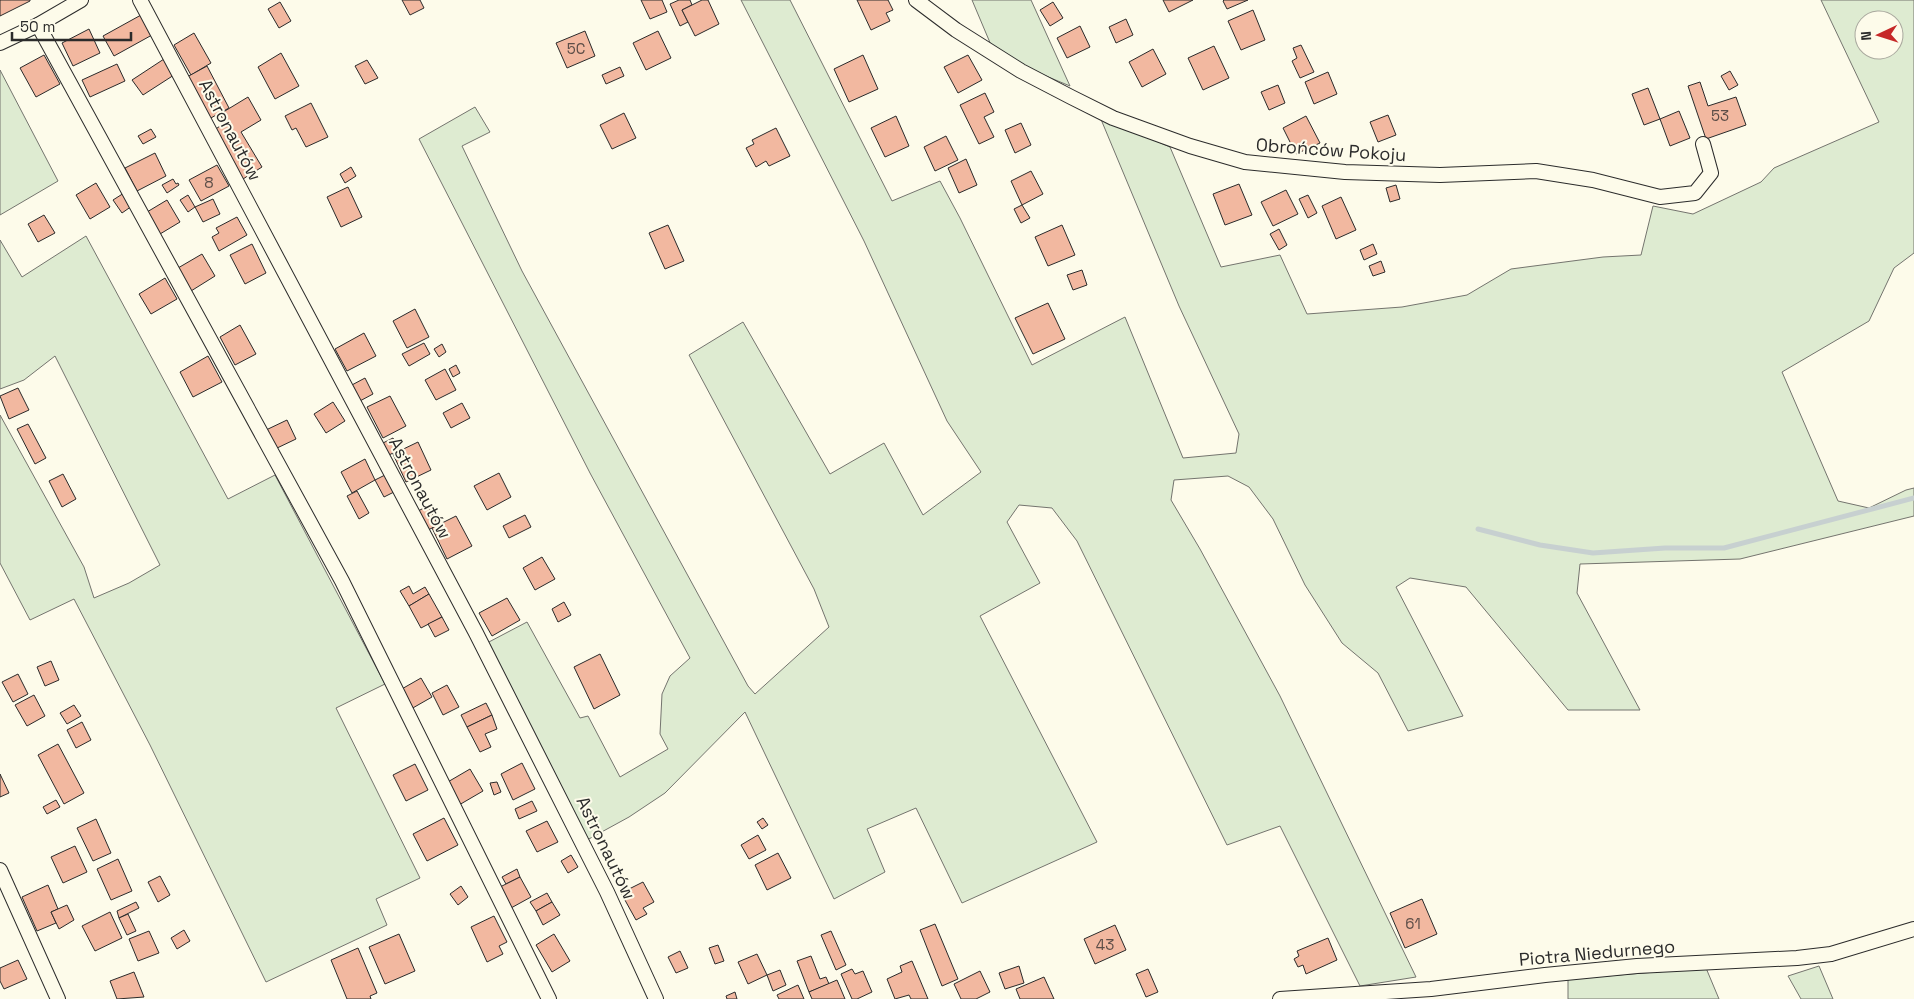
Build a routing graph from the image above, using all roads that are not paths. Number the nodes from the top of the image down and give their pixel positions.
1 (81, 0) edge
2 (140, 0) edge
3 (916, 0) edge
4 (38, 25) junction
5 (0, 43) edge
6 (1702, 144) dead end
7 (0, 870) edge
8 (1914, 929) edge
9 (55, 993) edge
10 (549, 999) edge
11 (656, 999) edge
12 (1280, 999) edge

1 - 4 street
2 - 11 street, Astronautów
3 - 6 street, Obrońców Pokoju
4 - 5 street
4 - 10 street
7 - 9 street
8 - 12 street, Piotra Niedurnego

